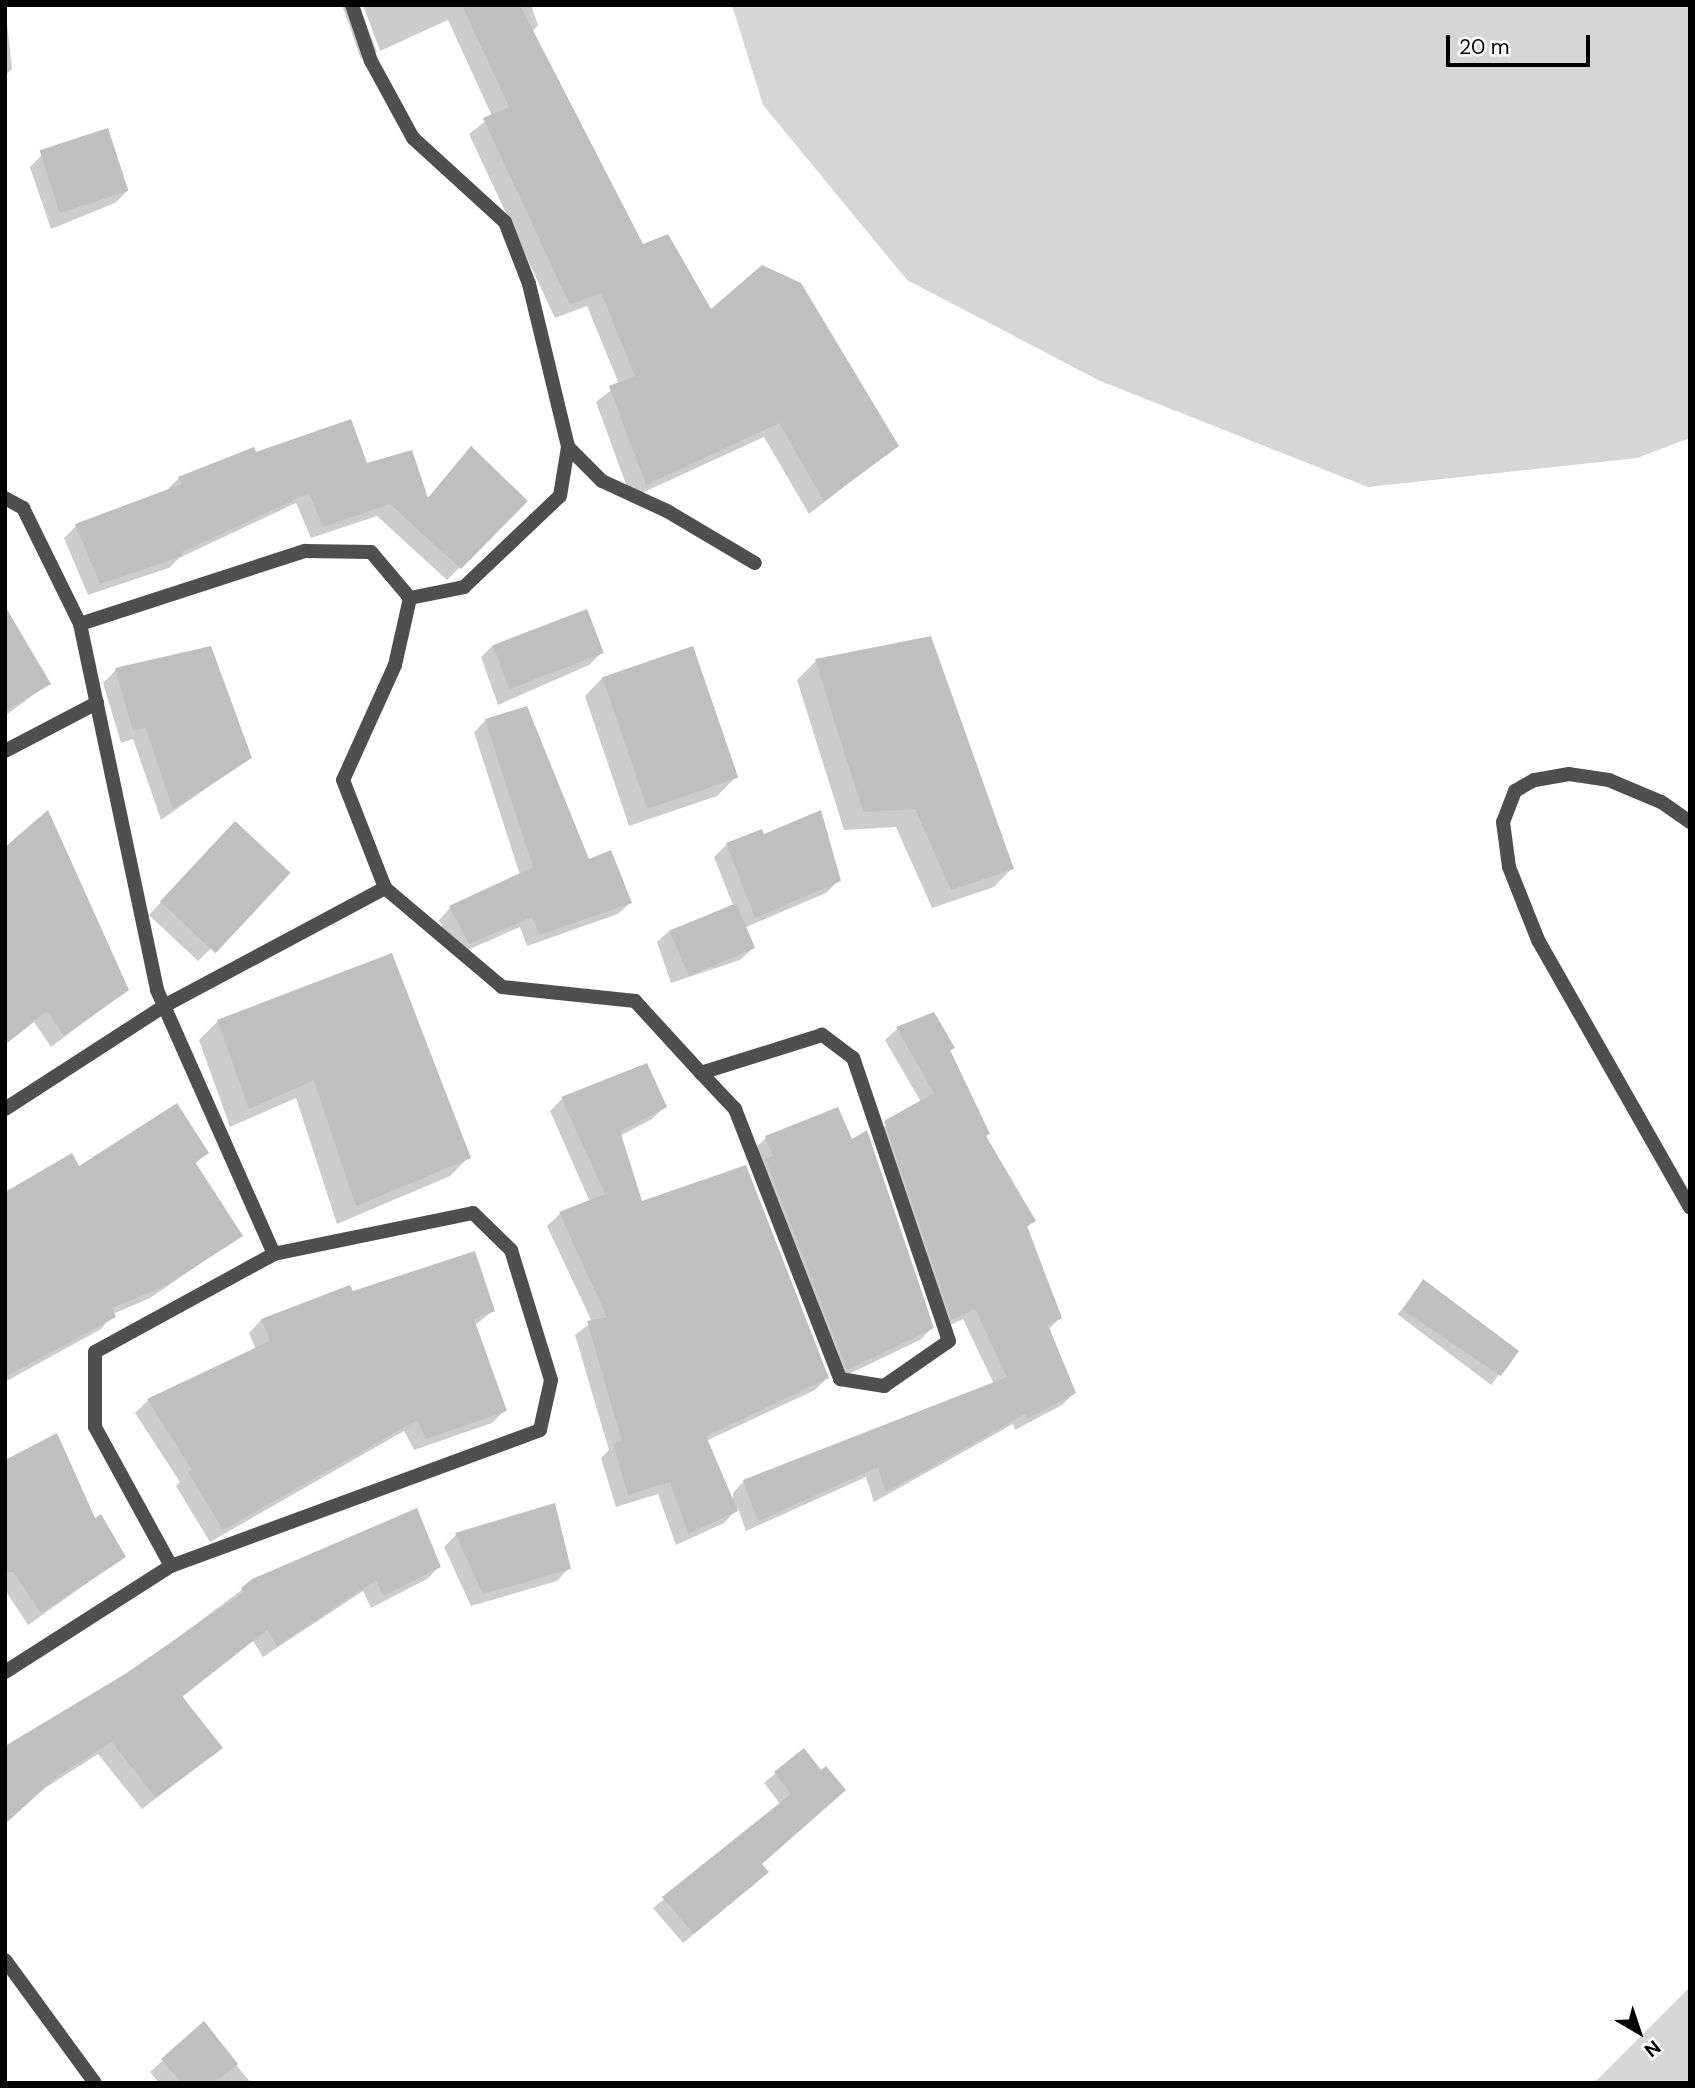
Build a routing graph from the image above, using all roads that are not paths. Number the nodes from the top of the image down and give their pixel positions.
1 (352, 5) edge
2 (568, 447) junction
3 (5, 498) edge
4 (755, 563) dead end
5 (410, 598) junction
6 (80, 624) junction
7 (97, 703) junction
8 (5, 751) edge
9 (1690, 822) edge
10 (385, 888) junction
11 (164, 1006) junction
12 (701, 1073) junction
13 (5, 1109) edge
14 (1690, 1208) edge
15 (274, 1254) junction
16 (171, 1566) junction
17 (5, 1672) edge
18 (5, 1960) edge
19 (95, 2083) edge

1 - 2 street
2 - 4 street
2 - 5 street
3 - 6 street
5 - 6 street
5 - 10 street
6 - 7 street
7 - 8 street
7 - 11 street
9 - 14 street
10 - 11 street
10 - 12 street
11 - 13 street
11 - 15 street
12 - 12 street
15 - 16 street
15 - 16 street
16 - 17 street
18 - 19 street

